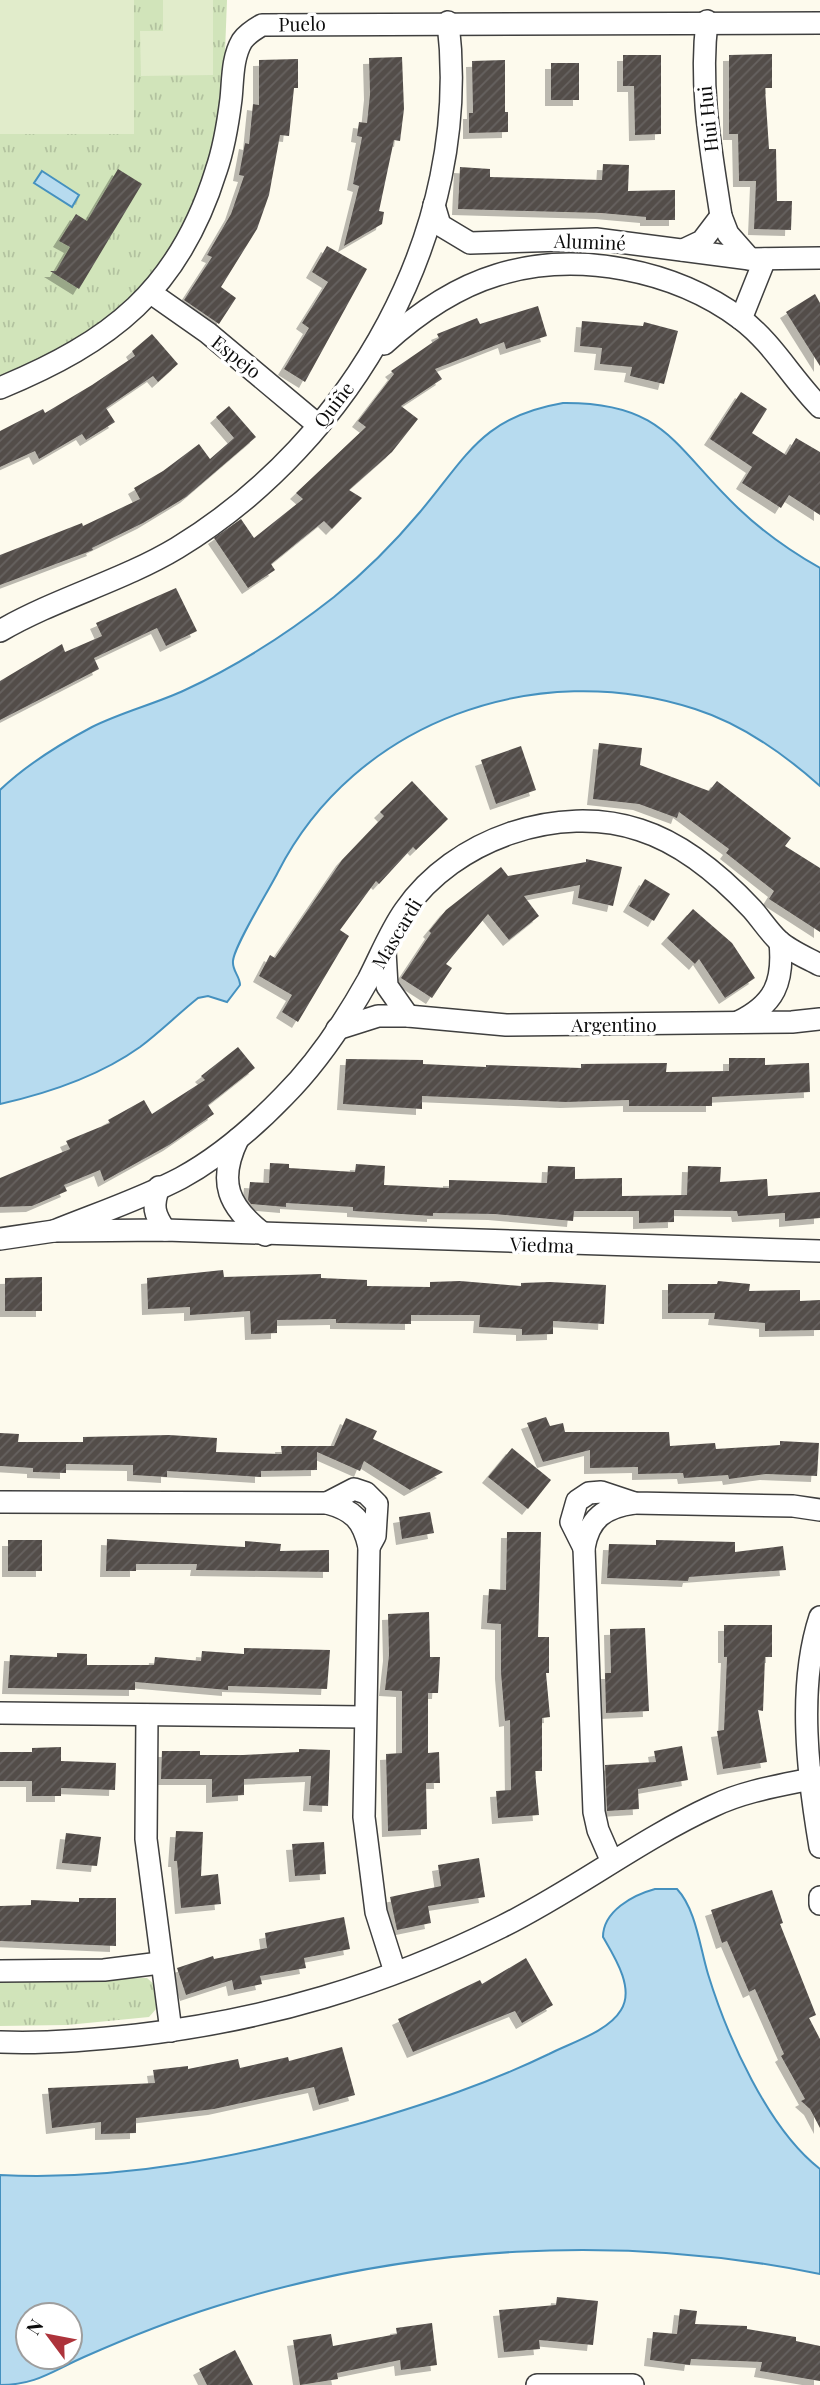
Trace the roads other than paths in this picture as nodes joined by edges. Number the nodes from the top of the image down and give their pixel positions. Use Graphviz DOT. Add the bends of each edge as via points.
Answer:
graph roads {
  1 [pos="707,21"];
  2 [pos="449,22"];
  3 [pos="820,23"];
  4 [pos="434,205"];
  5 [pos="721,216"];
  6 [pos="470,243"];
  7 [pos="683,250"];
  8 [pos="820,258"];
  9 [pos="757,259"];
  10 [pos="417,260"];
  11 [pos="410,281"];
  12 [pos="151,293"];
  13 [pos="442,300"];
  14 [pos="741,319"];
  15 [pos="361,367"];
  16 [pos="0,388"];
  17 [pos="820,407"];
  18 [pos="318,425"];
  19 [pos="0,631"];
  20 [pos="780,942"];
  21 [pos="385,947"];
  22 [pos="820,965"];
  23 [pos="408,1016"];
  24 [pos="820,1019"];
  25 [pos="735,1023"];
  26 [pos="337,1030"];
  27 [pos="239,1137"];
  28 [pos="198,1167"];
  29 [pos="228,1179"];
  30 [pos="159,1187"];
  31 [pos="231,1202"];
  32 [pos="165,1230"];
  33 [pos="54,1231"];
  34 [pos="210,1232"];
  35 [pos="265,1235"];
  36 [pos="0,1239"];
  37 [pos="820,1251"];
  38 [pos="0,1502"];
  39 [pos="819,1509"];
  40 [pos="820,1617"];
  41 [pos="0,1713"];
  42 [pos="147,1715"];
  43 [pos="365,1717"];
  44 [pos="815,1779"];
  45 [pos="820,1847"];
  46 [pos="612,1862"];
  47 [pos="820,1897"];
  48 [pos="820,1904"];
  49 [pos="160,1963"];
  50 [pos="0,1971"];
  51 [pos="395,1972"];
  52 [pos="171,2031"];
  53 [pos="0,2042"];
  54 [pos="537,2385"];
  55 [pos="633,2385"];
  1 -- 2 [label="street, Puelo"];
  1 -- 3 [label="street, Puelo"];
  1 -- 5 [label="street, Hui Hui" via="702,74"];
  2 -- 4 [label="street, Quiñe" via="451,113"];
  2 -- 12 [label="street, Puelo" via="278,23 250,32 237,54 225,133 203,208"];
  4 -- 6 [label="street" via="440,225"];
  4 -- 10 [label="street, Quiñe"];
  5 -- 7 [label="street" via="702,241"];
  5 -- 9 [label="street" via="728,234"];
  6 -- 7 [label="street, Aluminé" via="596,239"];
  6 -- 10 [label="street, Aluminé" via="444,247"];
  7 -- 9 [label="street, Aluminé"];
  8 -- 9 [label="street, Aluminé"];
  9 -- 14 [label="street"];
  10 -- 11 [label="street, Quiñe"];
  11 -- 13 [label="street" via="419,295"];
  11 -- 15 [label="street, Quiñe"];
  12 -- 16 [label="street, Puelo" via="114,328 68,358"];
  12 -- 18 [label="street, Espejo" via="227,348"];
  13 -- 14 [label="street" via="474,283 515,270 551,265 598,267 671,282"];
  13 -- 15 [label="street" via="409,321"];
  14 -- 17 [label="street"];
  15 -- 18 [label="street, Quiñe"];
  18 -- 19 [label="street, Quiñe" via="272,474 208,528 136,569 38,608"];
  20 -- 21 [label="street, Mascardi" via="696,859 641,830 589,820 550,823 475,849 421,891"];
  20 -- 22 [label="street"];
  20 -- 25 [label="street" via="782,963 773,996 759,1012"];
  21 -- 23 [label="street" via="387,986"];
  21 -- 26 [label="street, Mascardi"];
  23 -- 25 [label="street, Argentino" via="506,1025"];
  23 -- 26 [label="street, Argentino" via="378,1016"];
  24 -- 25 [label="street, Argentino"];
  26 -- 27 [label="street, Mascardi" via="284,1097"];
  27 -- 28 [label="street, Mascardi"];
  27 -- 29 [label="street" via="229,1158"];
  28 -- 29 [label="street" via="221,1170"];
  28 -- 30 [label="street"];
  29 -- 31 [label="street"];
  30 -- 32 [label="street" via="155,1216"];
  30 -- 33 [label="street"];
  31 -- 34 [label="street" via="230,1218"];
  31 -- 35 [label="street"];
  32 -- 33 [label="street"];
  32 -- 34 [label="street"];
  33 -- 36 [label="street"];
  34 -- 35 [label="street, Viedma"];
  35 -- 37 [label="street, Viedma"];
  38 -- 43 [label="street" via="327,1503 356,1515 369,1547"];
  39 -- 46 [label="street" via="634,1503 601,1492 577,1501 571,1522 584,1548 594,1812"];
  40 -- 44 [label="street" via="809,1674"];
  41 -- 42 [label="street"];
  42 -- 43 [label="street"];
  42 -- 49 [label="street" via="146,1839"];
  43 -- 51 [label="street" via="364,1818 369,1863 376,1912"];
  44 -- 45 [label="street"];
  44 -- 46 [label="street" via="714,1805"];
  46 -- 51 [label="street" via="501,1927"];
  47 -- 48 [label="street"];
  49 -- 50 [label="street" via="104,1970"];
  49 -- 52 [label="street"];
  51 -- 52 [label="street" via="282,2011"];
  52 -- 53 [label="street" via="60,2042"];
  54 -- 55 [label="street"];
}
